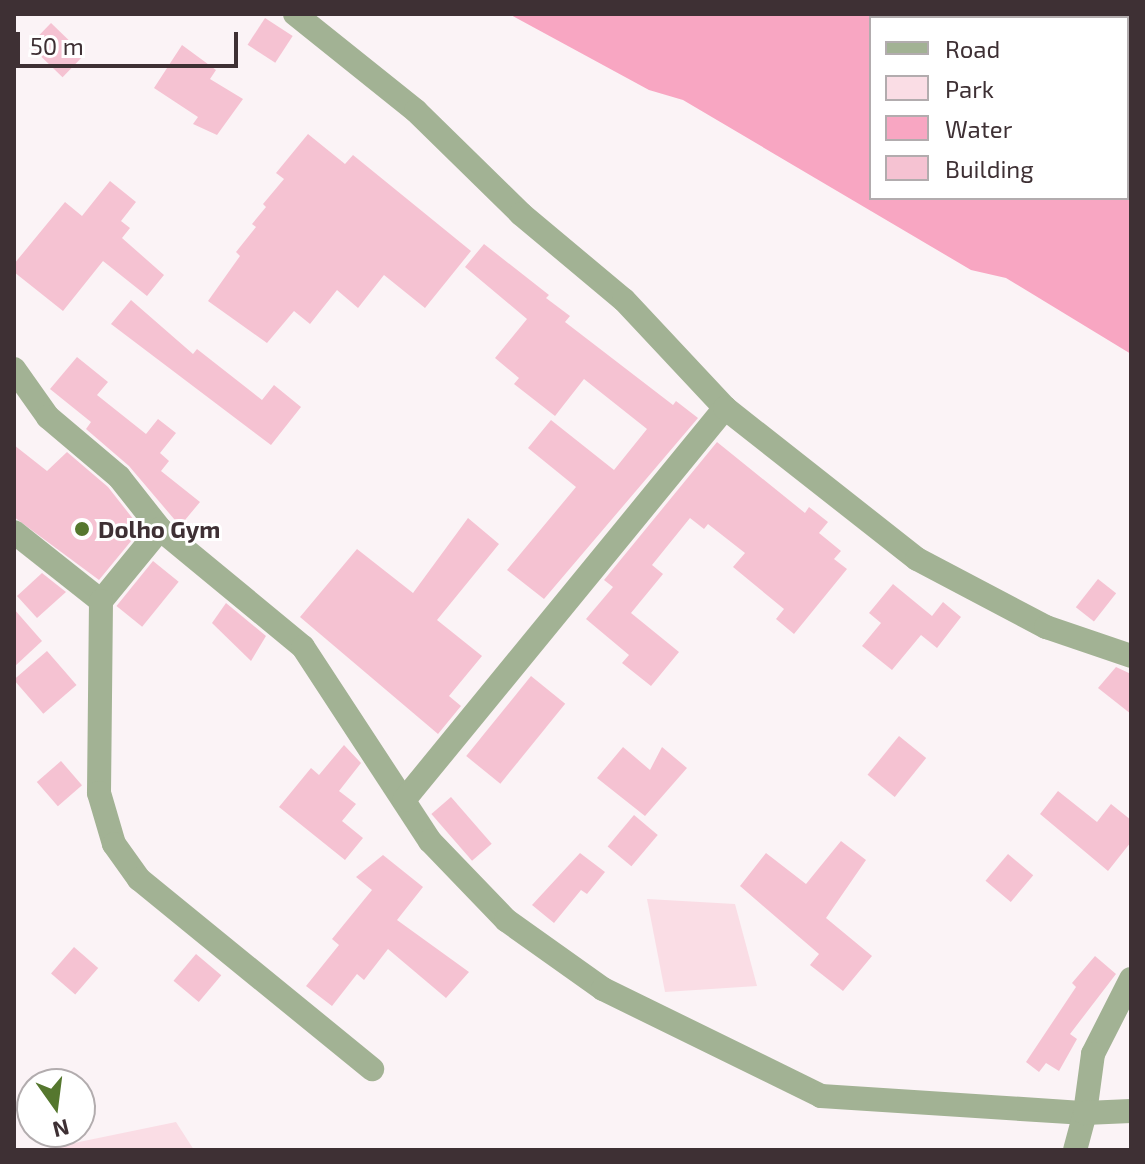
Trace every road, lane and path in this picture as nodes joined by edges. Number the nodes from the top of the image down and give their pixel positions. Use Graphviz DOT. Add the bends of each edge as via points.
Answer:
graph roads {
  1 [pos="295,14"];
  2 [pos="14,369"];
  3 [pos="725,408"];
  4 [pos="160,529"];
  5 [pos="14,532"];
  6 [pos="101,601"];
  7 [pos="1131,656"];
  8 [pos="404,800"];
  9 [pos="1131,979"];
  10 [pos="372,1069"];
  11 [pos="1131,1111"];
  12 [pos="1085,1113"];
  13 [pos="1075,1150"];
  1 -- 3 [label="street" via="416,111 521,214 624,300"];
  2 -- 4 [label="street" via="48,417 119,477"];
  3 -- 7 [label="street" via="917,559 1046,627"];
  3 -- 8 [label="street"];
  4 -- 6 [label="street"];
  4 -- 8 [label="street" via="303,647"];
  5 -- 6 [label="street"];
  6 -- 10 [label="street" via="99,793 114,844 139,879"];
  8 -- 12 [label="street" via="430,841 506,920 578,972 821,1096"];
  9 -- 12 [label="street" via="1093,1054"];
  11 -- 12 [label="street"];
  12 -- 13 [label="street"];
}
